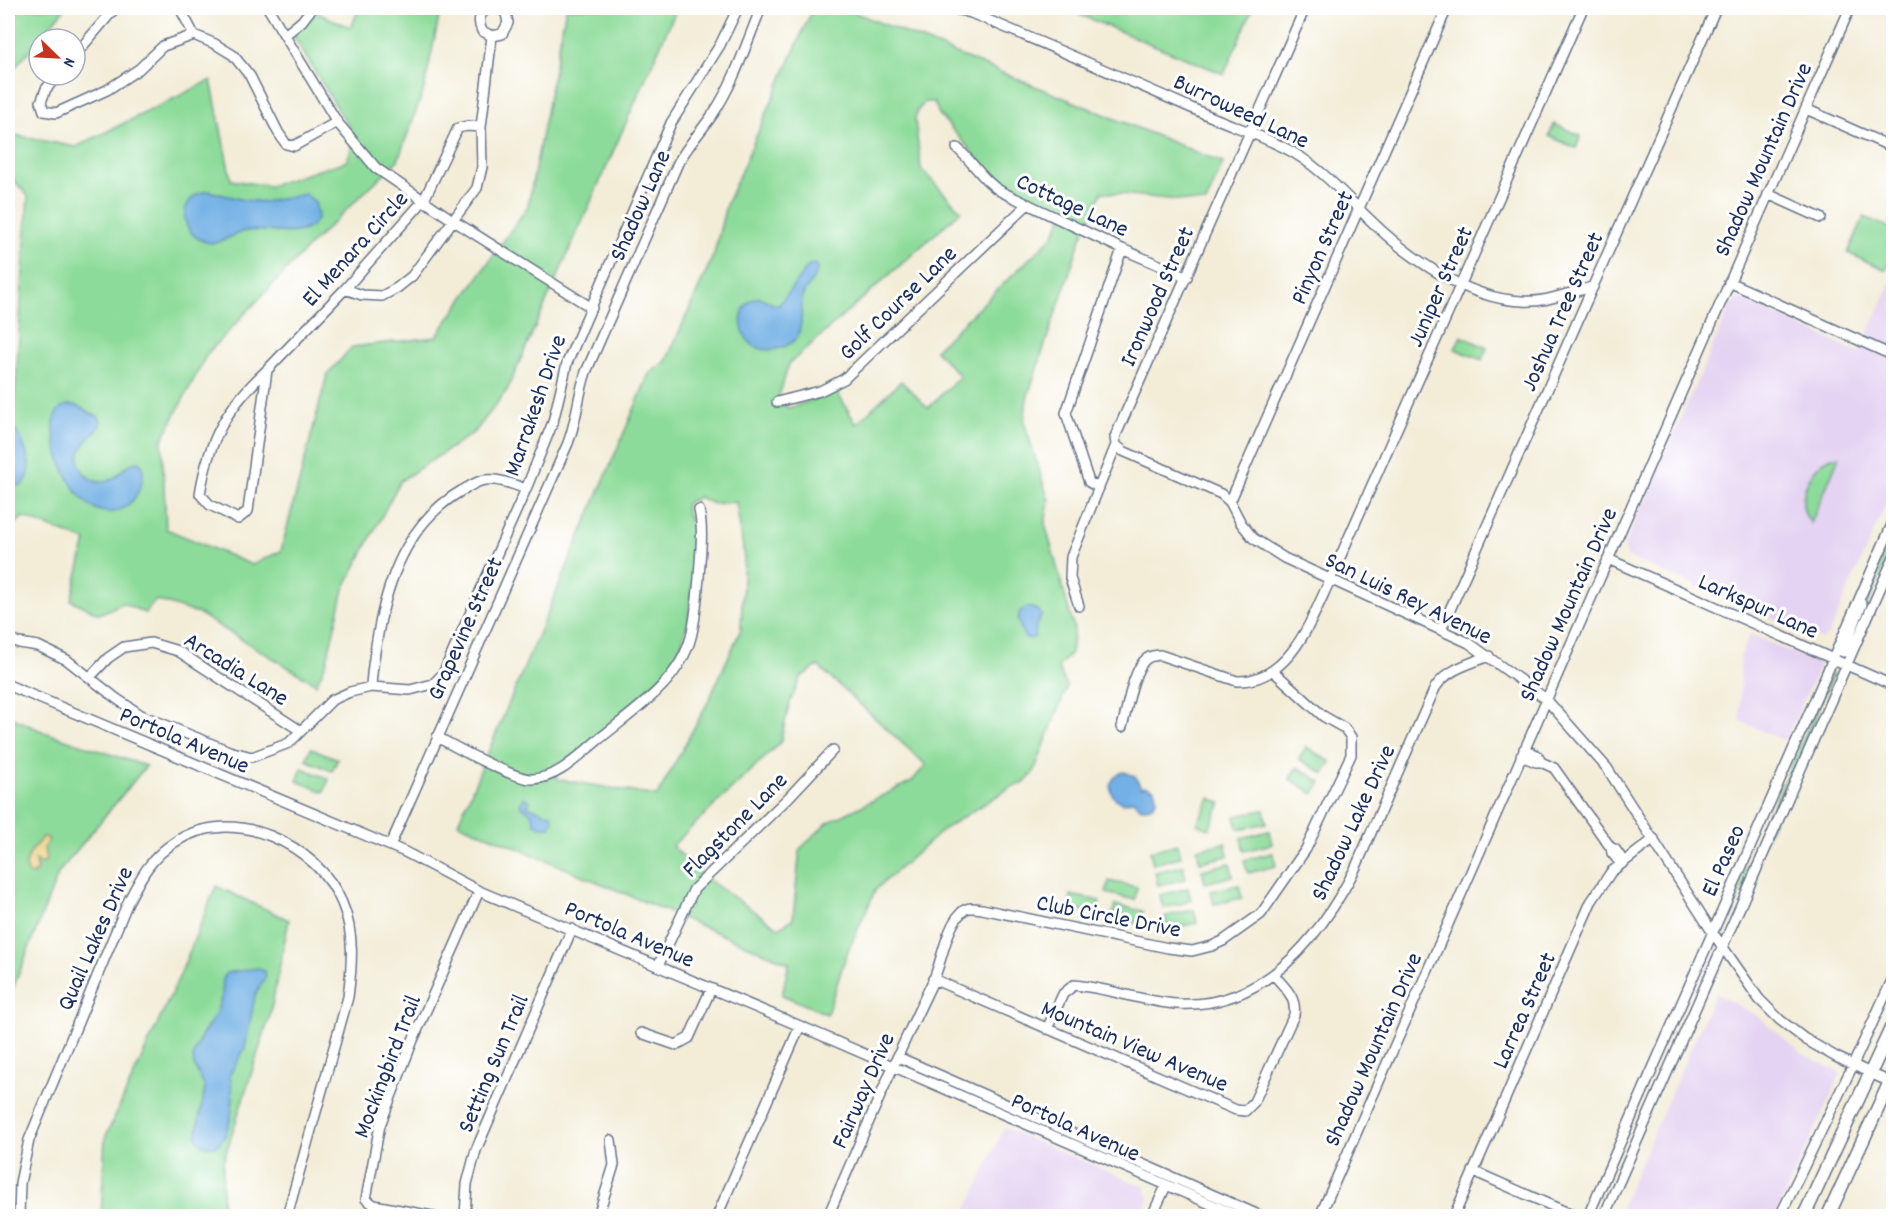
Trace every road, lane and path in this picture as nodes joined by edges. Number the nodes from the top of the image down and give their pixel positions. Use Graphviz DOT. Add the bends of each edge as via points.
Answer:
graph roads {
  1 [pos="115,8"];
  2 [pos="180,8"];
  3 [pos="268,8"];
  4 [pos="312,8"];
  5 [pos="489,8"];
  6 [pos="498,8"];
  7 [pos="738,8"];
  8 [pos="761,8"];
  9 [pos="951,8"];
  10 [pos="1305,8"];
  11 [pos="1447,8"];
  12 [pos="1583,8"];
  13 [pos="1716,8"];
  14 [pos="1851,8"];
  15 [pos="285,35"];
  16 [pos="194,36"];
  17 [pos="492,36"];
  18 [pos="87,41"];
  19 [pos="48,87"];
  20 [pos="1806,109"];
  21 [pos="337,122"];
  22 [pos="481,127"];
  23 [pos="1250,132"];
  24 [pos="957,148"];
  25 [pos="1893,148"];
  26 [pos="1768,194"];
  27 [pos="424,200"];
  28 [pos="1028,204"];
  29 [pos="1359,208"];
  30 [pos="1821,218"];
  31 [pos="454,221"];
  32 [pos="1122,249"];
  33 [pos="1186,277"];
  34 [pos="1729,282"];
  35 [pos="1462,284"];
  36 [pos="1593,286"];
  37 [pos="345,289"];
  38 [pos="592,308"];
  39 [pos="1893,356"];
  40 [pos="267,370"];
  41 [pos="777,402"];
  42 [pos="574,427"];
  43 [pos="1116,445"];
  44 [pos="1099,488"];
  45 [pos="526,489"];
  46 [pos="1230,502"];
  47 [pos="699,510"];
  48 [pos="1893,521"];
  49 [pos="1893,557"];
  50 [pos="1608,559"];
  51 [pos="1330,580"];
  52 [pos="1865,586"];
  53 [pos="1079,606"];
  54 [pos="1441,630"];
  55 [pos="8,642"];
  56 [pos="1843,651"];
  57 [pos="1489,656"];
  58 [pos="1833,660"];
  59 [pos="1846,665"];
  60 [pos="1273,671"];
  61 [pos="90,677"];
  62 [pos="8,685"];
  63 [pos="1893,686"];
  64 [pos="371,687"];
  65 [pos="1546,699"];
  66 [pos="1122,727"];
  67 [pos="301,731"];
  68 [pos="437,737"];
  69 [pos="833,750"];
  70 [pos="1523,753"];
  71 [pos="1654,839"];
  72 [pos="390,846"];
  73 [pos="1623,863"];
  74 [pos="479,891"];
  75 [pos="572,929"];
  76 [pos="1713,933"];
  77 [pos="1723,948"];
  78 [pos="658,966"];
  79 [pos="1274,975"];
  80 [pos="1893,976"];
  81 [pos="933,979"];
  82 [pos="711,989"];
  83 [pos="1893,1022"];
  84 [pos="800,1026"];
  85 [pos="1047,1029"];
  86 [pos="641,1033"];
  87 [pos="898,1058"];
  88 [pos="1853,1065"];
  89 [pos="893,1067"];
  90 [pos="1870,1073"];
  91 [pos="1892,1080"];
  92 [pos="611,1140"];
  93 [pos="1473,1171"];
  94 [pos="1166,1186"];
  95 [pos="19,1216"];
  96 [pos="287,1216"];
  97 [pos="428,1216"];
  98 [pos="432,1216"];
  99 [pos="465,1216"];
  100 [pos="598,1216"];
  101 [pos="717,1216"];
  102 [pos="828,1216"];
  103 [pos="1152,1216"];
  104 [pos="1238,1216"];
  105 [pos="1261,1216"];
  106 [pos="1320,1216"];
  107 [pos="1454,1216"];
  108 [pos="1575,1216"];
  109 [pos="1588,1216"];
  110 [pos="1604,1216"];
  111 [pos="1780,1216"];
  112 [pos="1803,1216"];
  113 [pos="1828,1216"];
  1 -- 18 [label="street"];
  2 -- 16 [label="street"];
  3 -- 15 [label="street"];
  4 -- 15 [label="street"];
  5 -- 17 [label="street" via="479,21 482,31"];
  6 -- 17 [label="street" via="506,14 508,26 502,34"];
  7 -- 38 [label="street, Marrakesh Drive" via="720,45 671,123"];
  8 -- 42 [label="street, Shadow Lane" via="724,95 678,163 586,372"];
  9 -- 23 [label="street, Burroweed Lane" via="1088,61"];
  10 -- 23 [label="street, Ironwood Street"];
  11 -- 29 [label="street, Pinyon Street"];
  12 -- 35 [label="street, Juniper Street"];
  13 -- 36 [label="street, Joshua Tree Street"];
  14 -- 20 [label="street, Shadow Mountain Drive"];
  15 -- 21 [label="street"];
  16 -- 19 [label="street" via="163,46 139,69 106,90 56,113 44,111 41,102"];
  16 -- 21 [label="street" via="233,55 250,76 286,144 294,146"];
  17 -- 22 [label="street"];
  20 -- 25 [label="street"];
  20 -- 26 [label="street, Shadow Mountain Drive"];
  21 -- 27 [label="street" via="376,168"];
  22 -- 27 [label="street, El Menara Circle" via="458,128"];
  22 -- 31 [label="street" via="482,167 477,188"];
  23 -- 29 [label="street, Burroweed Lane" via="1308,161"];
  23 -- 33 [label="street, Ironwood Street"];
  24 -- 28 [label="street, Cottage Lane" via="993,187"];
  26 -- 30 [label="street"];
  26 -- 34 [label="street, Shadow Mountain Drive"];
  27 -- 31 [label="street"];
  27 -- 37 [label="street, El Menara Circle"];
  28 -- 32 [label="street, Cottage Lane"];
  28 -- 41 [label="street, Golf Course Lane" via="843,379 820,391"];
  29 -- 35 [label="street, Burroweed Lane" via="1412,256"];
  29 -- 46 [label="street, Pinyon Street"];
  31 -- 37 [label="street" via="412,276 397,288 382,296 362,296"];
  31 -- 38 [label="street"];
  32 -- 33 [label="street, Cottage Lane"];
  32 -- 44 [label="street" via="1066,413 1089,483"];
  33 -- 43 [label="street, Ironwood Street" via="1115,437"];
  34 -- 39 [label="street"];
  34 -- 50 [label="street, Shadow Mountain Drive"];
  35 -- 36 [label="street, Burroweed Lane" via="1489,295 1524,302"];
  35 -- 51 [label="street, Juniper Street"];
  36 -- 54 [label="street, Joshua Tree Street"];
  37 -- 40 [label="street, El Menara Circle"];
  38 -- 45 [label="street, Marrakesh Drive" via="567,363 553,422"];
  40 -- 40 [label="street, El Menara Circle" via="244,391 221,424 205,463 200,494 210,505 238,519 248,511"];
  42 -- 68 [label="street, Grapevine Street"];
  43 -- 44 [label="street, Ironwood Street"];
  43 -- 46 [label="street" via="1221,494"];
  44 -- 53 [label="street, Ironwood Street" via="1071,557 1070,578"];
  45 -- 64 [label="street, Marrakesh Drive" via="443,674 432,684 410,690"];
  45 -- 64 [label="street" via="481,481 447,499 428,517 393,573 372,664"];
  46 -- 51 [label="street, San Luis Rey Avenue" via="1253,538"];
  47 -- 68 [label="street" via="699,577 691,638 675,670 655,693 558,773 531,779"];
  48 -- 52 [label="street, El Paseo"];
  49 -- 59 [label="street, El Paseo"];
  50 -- 58 [label="street, Larkspur Lane"];
  50 -- 65 [label="street, Shadow Mountain Drive"];
  51 -- 54 [label="street, San Luis Rey Avenue"];
  51 -- 60 [label="street, Juniper Street" via="1297,644"];
  52 -- 56 [label="street" via="1861,610"];
  52 -- 58 [label="street, El Paseo"];
  54 -- 57 [label="street, San Luis Rey Avenue"];
  55 -- 61 [label="street, Marrakesh Drive" via="38,646 68,660"];
  57 -- 65 [label="street, San Luis Rey Avenue"];
  57 -- 79 [label="street, Shadow Lake Drive" via="1442,677 1340,898 1307,944"];
  58 -- 59 [label="street, Larkspur Lane"];
  58 -- 76 [label="street, El Paseo"];
  59 -- 63 [label="street, Larkspur Lane"];
  59 -- 77 [label="street, El Paseo"];
  60 -- 66 [label="street" via="1249,682 1237,681 1160,655 1151,656 1138,671"];
  60 -- 81 [label="street, Club Circle Drive" via="1352,737 1351,755 1306,849 1261,914 1222,941 1192,951 972,907 959,914"];
  61 -- 67 [label="street, Marrakesh Drive" via="141,715 252,757 289,743"];
  61 -- 67 [label="street, Arcadia Lane" via="124,647 151,643 178,651"];
  62 -- 72 [label="street, Portola Avenue"];
  64 -- 67 [label="street, Marrakesh Drive" via="332,700"];
  65 -- 70 [label="street, Shadow Mountain Drive"];
  65 -- 71 [label="street, San Luis Rey Avenue" via="1607,768"];
  68 -- 72 [label="street, Grapevine Street"];
  69 -- 78 [label="street, Flagstone Lane" via="694,889"];
  70 -- 73 [label="street" via="1537,755 1541,762 1554,768"];
  70 -- 106 [label="street, Shadow Mountain Drive"];
  71 -- 73 [label="street, Larrea Street"];
  71 -- 76 [label="street, San Luis Rey Avenue"];
  72 -- 74 [label="street, Portola Avenue"];
  73 -- 93 [label="street, Larrea Street" via="1611,872 1591,902"];
  74 -- 75 [label="street, Portola Avenue"];
  74 -- 97 [label="street, Mockingbird Trail" via="384,1114 371,1167 366,1199 374,1205"];
  75 -- 78 [label="street, Portola Avenue"];
  75 -- 99 [label="street, Setting Sun Trail" via="476,1150 467,1184"];
  76 -- 77 [label="street, San Luis Rey Avenue"];
  76 -- 109 [label="street, El Paseo"];
  77 -- 88 [label="street, San Luis Rey Avenue" via="1759,999 1780,1020 1805,1039"];
  77 -- 110 [label="street, El Paseo"];
  78 -- 82 [label="street, Portola Avenue"];
  79 -- 85 [label="street, Shadow Lake Drive" via="1250,991 1200,1005 1074,985 1063,994"];
  79 -- 85 [label="street, Mountain View Avenue" via="1293,997 1294,1015 1254,1102 1245,1111"];
  80 -- 88 [label="street"];
  81 -- 85 [label="street, Mountain View Avenue"];
  81 -- 87 [label="street, Fairway Drive"];
  82 -- 84 [label="street, Portola Avenue"];
  82 -- 86 [label="street" via="689,1038 676,1045"];
  83 -- 90 [label="main road"];
  84 -- 89 [label="street, Portola Avenue"];
  84 -- 101 [label="street"];
  87 -- 89 [label="street, Fairway Drive"];
  87 -- 105 [label="street, Portola Avenue"];
  88 -- 90 [label="street, San Luis Rey Avenue"];
  88 -- 111 [label="street"];
  89 -- 94 [label="street, Portola Avenue"];
  89 -- 102 [label="street, Fairway Drive"];
  90 -- 91 [label="street, San Luis Rey Avenue"];
  90 -- 112 [label="main road"];
  91 -- 113 [label="main road"];
  92 -- 100 [label="street" via="614,1165"];
  93 -- 107 [label="street, Larrea Street"];
  93 -- 108 [label="street"];
  94 -- 103 [label="street"];
  94 -- 104 [label="street, Portola Avenue"];
  95 -- 96 [label="street, Quail Lakes Drive" via="20,1183 29,1140 146,867 189,834 232,828 286,843 315,862 343,904 352,942 348,997"];
  97 -- 98 [label="street"];
}
